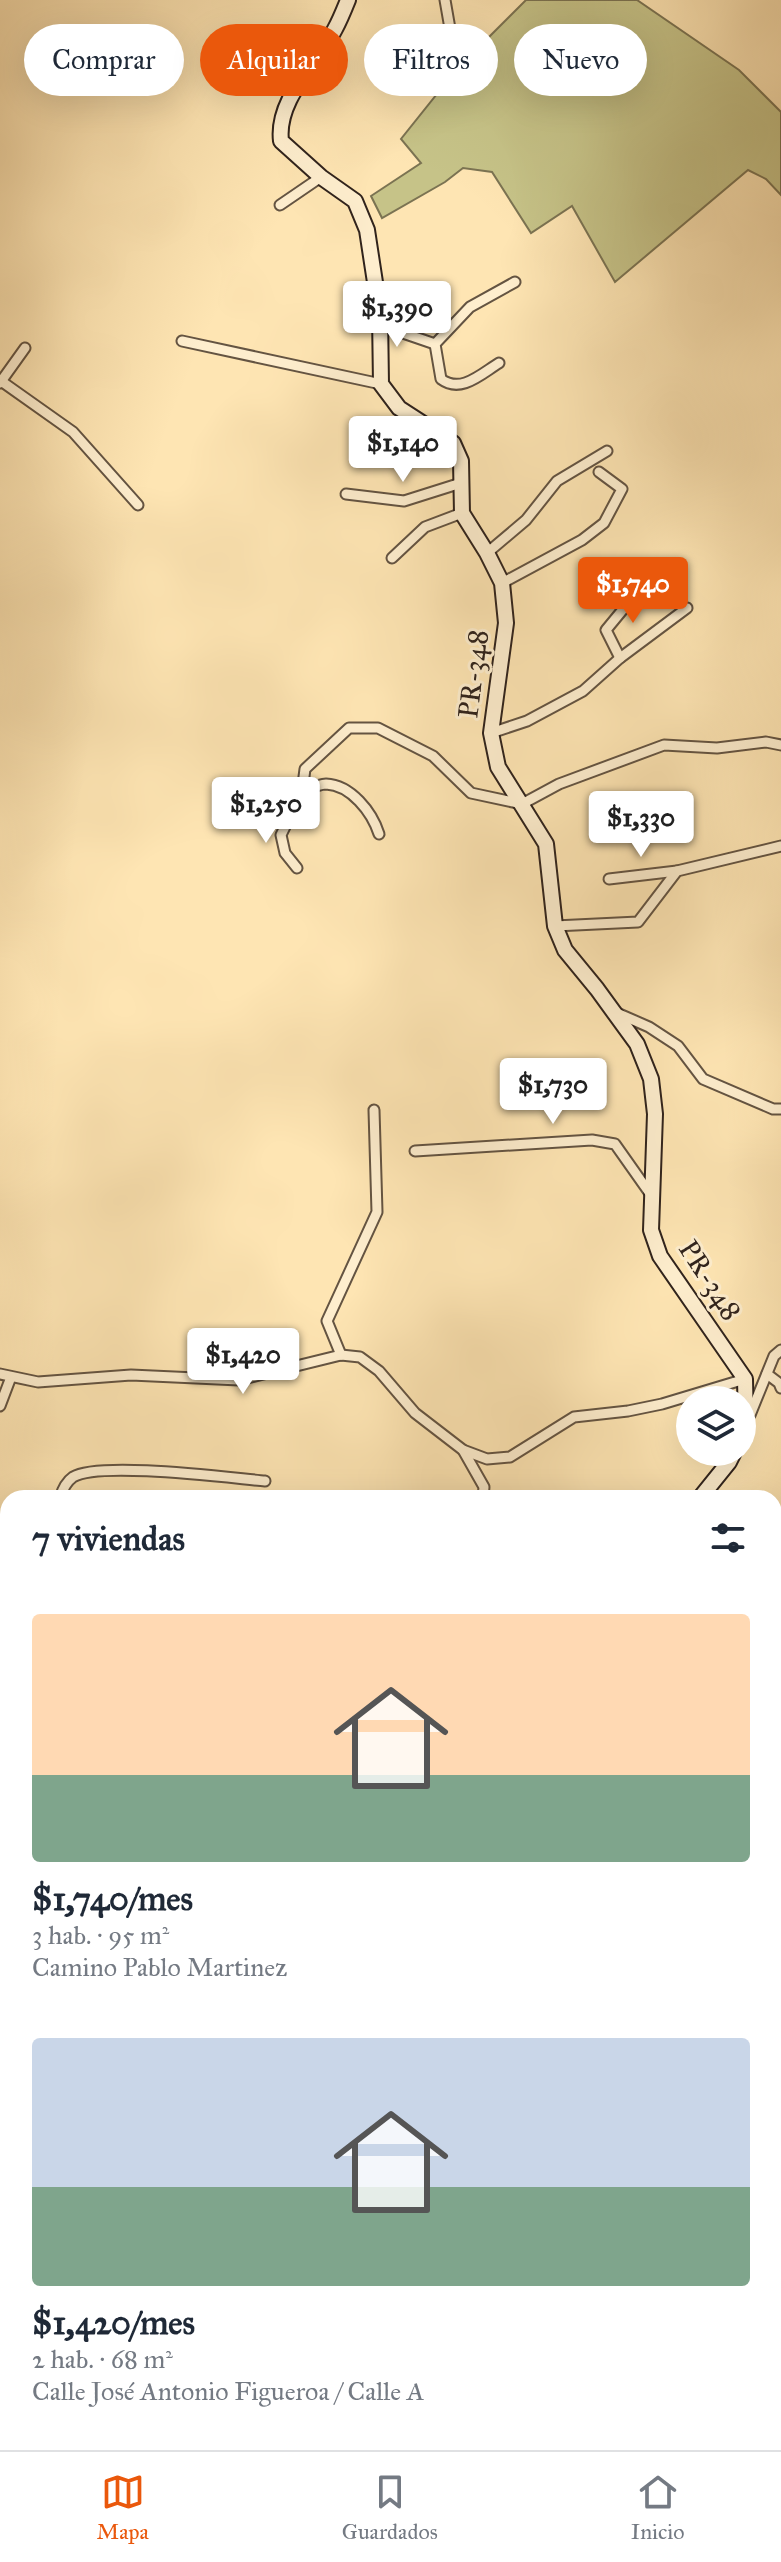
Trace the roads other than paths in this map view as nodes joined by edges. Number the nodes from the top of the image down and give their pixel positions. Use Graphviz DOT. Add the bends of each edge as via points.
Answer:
graph roads {
  1 [pos="348,0"];
  2 [pos="445,0"];
  3 [pos="449,24"];
  4 [pos="321,177"];
  5 [pos="280,205"];
  6 [pos="515,282"];
  7 [pos="380,315"];
  8 [pos="182,341"];
  9 [pos="435,344"];
  10 [pos="25,348"];
  11 [pos="499,363"];
  12 [pos="1,382"];
  13 [pos="381,384"];
  14 [pos="607,451"];
  15 [pos="599,472"];
  16 [pos="461,483"];
  17 [pos="346,494"];
  18 [pos="138,505"];
  19 [pos="462,513"];
  20 [pos="487,553"];
  21 [pos="392,558"];
  22 [pos="502,583"];
  23 [pos="639,590"];
  24 [pos="687,608"];
  25 [pos="620,658"];
  26 [pos="491,733"];
  27 [pos="781,745"];
  28 [pos="302,792"];
  29 [pos="522,804"];
  30 [pos="379,834"];
  31 [pos="781,846"];
  32 [pos="297,868"];
  33 [pos="677,871"];
  34 [pos="609,879"];
  35 [pos="555,926"];
  36 [pos="614,1011"];
  37 [pos="781,1109"];
  38 [pos="374,1110"];
  39 [pos="415,1151"];
  40 [pos="651,1195"];
  41 [pos="781,1350"];
  42 [pos="341,1355"];
  43 [pos="0,1374"];
  44 [pos="767,1374"];
  45 [pos="11,1377"];
  46 [pos="745,1379"];
  47 [pos="745,1386"];
  48 [pos="781,1388"];
  49 [pos="756,1401"];
  50 [pos="0,1406"];
  51 [pos="463,1450"];
  52 [pos="726,1466"];
  53 [pos="265,1481"];
  54 [pos="63,1490"];
  55 [pos="484,1490"];
  56 [pos="706,1490"];
  1 -- 4 [label="street" via="279,125 281,141"];
  2 -- 3 [label="street"];
  4 -- 5 [label="street"];
  4 -- 7 [label="street" via="355,201 367,230"];
  6 -- 9 [label="street" via="470,307"];
  7 -- 9 [label="street" via="400,332"];
  7 -- 13 [label="street"];
  8 -- 13 [label="street"];
  9 -- 11 [label="street" via="441,379 449,385 465,385"];
  10 -- 12 [label="street"];
  12 -- 18 [label="street" via="73,432"];
  13 -- 16 [label="street" via="399,408 453,443 461,461"];
  14 -- 20 [label="street" via="557,481 526,520"];
  15 -- 22 [label="street" via="622,489 604,523"];
  16 -- 17 [label="street" via="404,501"];
  16 -- 19 [label="street"];
  19 -- 20 [label="street, PR-348 / PR-348"];
  19 -- 21 [label="street" via="425,527"];
  20 -- 22 [label="street, PR-348 / PR-348"];
  22 -- 26 [label="street, PR-348 / PR-348" via="506,623"];
  23 -- 25 [label="street" via="606,630"];
  24 -- 25 [label="street"];
  25 -- 26 [label="street" via="583,691 527,721"];
  26 -- 29 [label="street, PR-348 / PR-348" via="498,767"];
  27 -- 29 [label="street" via="664,745 559,784"];
  28 -- 29 [label="street" via="305,769 349,728 378,728 433,756 471,793"];
  28 -- 30 [label="street" via="324,783 345,788"];
  28 -- 32 [label="street" via="281,835 285,853"];
  29 -- 35 [label="street, PR-348 / PR-348" via="546,844"];
  31 -- 33 [label="street"];
  33 -- 34 [label="street"];
  33 -- 35 [label="street" via="638,922"];
  35 -- 36 [label="street, PR-348 / PR-348" via="565,950"];
  36 -- 37 [label="street" via="678,1046 703,1079"];
  36 -- 40 [label="street, PR-348 / PR-348" via="637,1044 651,1079"];
  38 -- 42 [label="street" via="377,1212 327,1321"];
  39 -- 40 [label="street" via="592,1140 615,1144"];
  40 -- 46 [label="street, PR-348 / PR-348" via="651,1230 660,1256"];
  41 -- 44 [label="street"];
  42 -- 45 [label="street" via="239,1380 131,1375 38,1382"];
  42 -- 51 [label="street" via="360,1357 379,1371 415,1413"];
  43 -- 45 [label="street"];
  44 -- 48 [label="street"];
  44 -- 49 [label="street"];
  45 -- 50 [label="street"];
  46 -- 47 [label="street"];
  46 -- 51 [label="street" via="651,1406 574,1417 510,1457 487,1459"];
  51 -- 55 [label="street"];
  52 -- 56 [label="street"];
  53 -- 54 [label="street" via="152,1470 88,1473 73,1477"];
}
